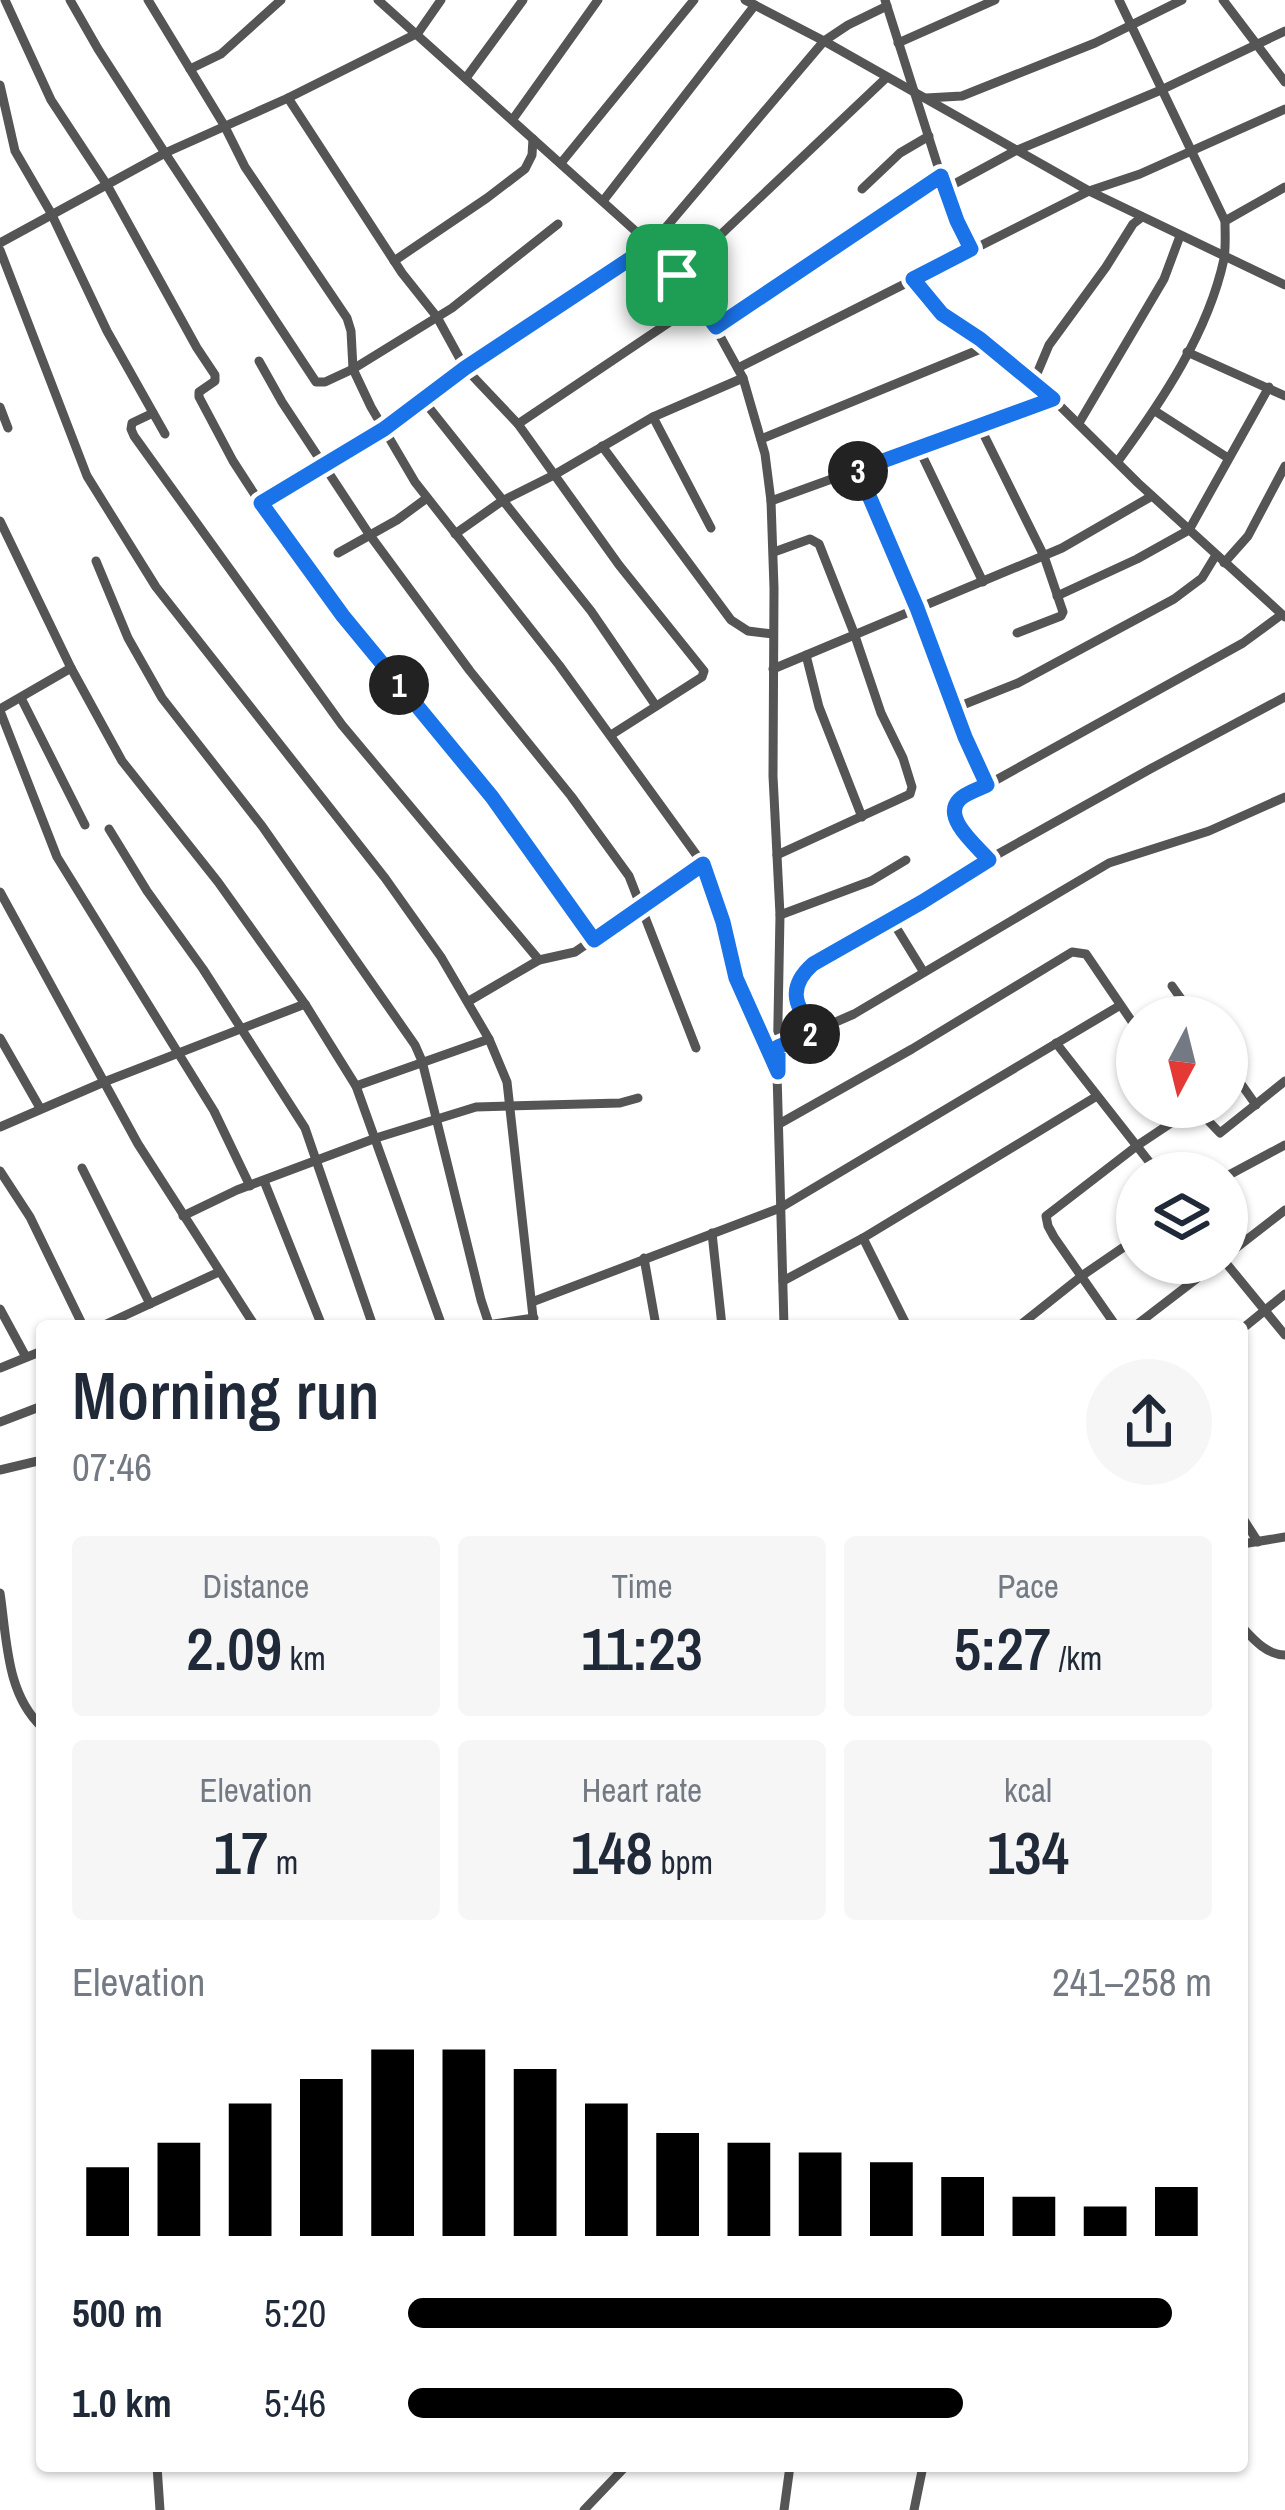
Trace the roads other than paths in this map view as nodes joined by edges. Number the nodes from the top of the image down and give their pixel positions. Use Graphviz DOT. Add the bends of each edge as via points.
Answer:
graph roads {
  1 [pos="4,0"];
  2 [pos="70,0"];
  3 [pos="167,0"];
  4 [pos="281,0"];
  5 [pos="378,0"];
  6 [pos="441,0"];
  7 [pos="523,0"];
  8 [pos="598,0"];
  9 [pos="694,0"];
  10 [pos="995,0"];
  11 [pos="1119,0"];
  12 [pos="1182,0"];
  13 [pos="1223,0"];
  14 [pos="750,3"];
  15 [pos="886,3"];
  16 [pos="151,4"];
  17 [pos="1132,27"];
  18 [pos="1285,32"];
  19 [pos="418,33"];
  20 [pos="824,41"];
  21 [pos="898,44"];
  22 [pos="1255,46"];
  23 [pos="190,69"];
  24 [pos="466,78"];
  25 [pos="886,78"];
  26 [pos="1285,82"];
  27 [pos="0,85"];
  28 [pos="1161,90"];
  29 [pos="913,92"];
  30 [pos="288,98"];
  31 [pos="925,98"];
  32 [pos="1285,109"];
  33 [pos="513,119"];
  34 [pos="224,124"];
  35 [pos="928,136"];
  36 [pos="533,138"];
  37 [pos="1015,151"];
  38 [pos="1191,152"];
  39 [pos="165,153"];
  40 [pos="561,163"];
  41 [pos="941,176"];
  42 [pos="107,185"];
  43 [pos="1285,187"];
  44 [pos="862,189"];
  45 [pos="945,189"];
  46 [pos="1089,191"];
  47 [pos="603,201"];
  48 [pos="51,213"];
  49 [pos="1142,218"];
  50 [pos="1225,221"];
  51 [pos="558,224"];
  52 [pos="1180,236"];
  53 [pos="651,245"];
  54 [pos="0,246"];
  55 [pos="971,249"];
  56 [pos="1225,256"];
  57 [pos="394,261"];
  58 [pos="677,275"];
  59 [pos="913,279"];
  60 [pos="1285,285"];
  61 [pos="698,303"];
  62 [pos="436,317"];
  63 [pos="716,327"];
  64 [pos="988,346"];
  65 [pos="1187,352"];
  66 [pos="259,361"];
  67 [pos="465,368"];
  68 [pos="353,369"];
  69 [pos="741,373"];
  70 [pos="1033,383"];
  71 [pos="1269,387"];
  72 [pos="1285,396"];
  73 [pos="1053,399"];
  74 [pos="423,400"];
  75 [pos="0,407"];
  76 [pos="1155,411"];
  77 [pos="153,412"];
  78 [pos="653,417"];
  79 [pos="1078,423"];
  80 [pos="518,424"];
  81 [pos="980,427"];
  82 [pos="8,428"];
  83 [pos="384,429"];
  84 [pos="165,434"];
  85 [pos="761,439"];
  86 [pos="602,446"];
  87 [pos="919,448"];
  88 [pos="1228,458"];
  89 [pos="1118,461"];
  90 [pos="324,465"];
  91 [pos="1285,466"];
  92 [pos="858,470"];
  93 [pos="554,475"];
  94 [pos="1152,496"];
  95 [pos="427,498"];
  96 [pos="502,501"];
  97 [pos="771,501"];
  98 [pos="261,503"];
  99 [pos="0,521"];
  100 [pos="710,528"];
  101 [pos="1189,530"];
  102 [pos="369,534"];
  103 [pos="455,534"];
  104 [pos="774,552"];
  105 [pos="338,554"];
  106 [pos="1044,556"];
  107 [pos="1220,559"];
  108 [pos="96,561"];
  109 [pos="983,582"];
  110 [pos="1057,596"];
  111 [pos="917,608"];
  112 [pos="1283,616"];
  113 [pos="854,633"];
  114 [pos="1017,633"];
  115 [pos="773,634"];
  116 [pos="806,655"];
  117 [pos="71,668"];
  118 [pos="773,669"];
  119 [pos="20,698"];
  120 [pos="1285,698"];
  121 [pos="656,706"];
  122 [pos="955,708"];
  123 [pos="0,710"];
  124 [pos="611,735"];
  125 [pos="987,785"];
  126 [pos="1285,797"];
  127 [pos="862,817"];
  128 [pos="85,825"];
  129 [pos="109,829"];
  130 [pos="777,855"];
  131 [pos="907,860"];
  132 [pos="989,860"];
  133 [pos="703,864"];
  134 [pos="0,892"];
  135 [pos="643,908"];
  136 [pos="780,915"];
  137 [pos="891,920"];
  138 [pos="594,940"];
  139 [pos="539,960"];
  140 [pos="923,971"];
  141 [pos="1172,986"];
  142 [pos="1179,996"];
  143 [pos="469,1001"];
  144 [pos="1116,1001"];
  145 [pos="305,1004"];
  146 [pos="1116,1008"];
  147 [pos="240,1028"];
  148 [pos="816,1031"];
  149 [pos="0,1038"];
  150 [pos="489,1039"];
  151 [pos="1056,1043"];
  152 [pos="778,1047"];
  153 [pos="696,1048"];
  154 [pos="178,1053"];
  155 [pos="422,1061"];
  156 [pos="778,1072"];
  157 [pos="1285,1081"];
  158 [pos="104,1082"];
  159 [pos="356,1086"];
  160 [pos="1248,1094"];
  161 [pos="1097,1096"];
  162 [pos="638,1098"];
  163 [pos="509,1104"];
  164 [pos="1256,1105"];
  165 [pos="40,1108"];
  166 [pos="1248,1111"];
  167 [pos="438,1118"];
  168 [pos="778,1124"];
  169 [pos="0,1127"];
  170 [pos="1164,1128"];
  171 [pos="376,1138"];
  172 [pos="1138,1145"];
  173 [pos="1285,1145"];
  174 [pos="1143,1152"];
  175 [pos="315,1162"];
  176 [pos="1248,1165"];
  177 [pos="82,1168"];
  178 [pos="0,1171"];
  179 [pos="263,1181"];
  180 [pos="250,1186"];
  181 [pos="780,1208"];
  182 [pos="1285,1210"];
  183 [pos="183,1216"];
  184 [pos="712,1233"];
  185 [pos="863,1238"];
  186 [pos="1248,1240"];
  187 [pos="1116,1252"];
  188 [pos="644,1258"];
  189 [pos="218,1272"];
  190 [pos="1083,1275"];
  191 [pos="782,1281"];
  192 [pos="1191,1284"];
  193 [pos="1242,1284"];
  194 [pos="1285,1294"];
  195 [pos="532,1302"];
  196 [pos="150,1304"];
  197 [pos="0,1309"];
  198 [pos="1265,1312"];
  199 [pos="80,1320"];
  200 [pos="115,1320"];
  201 [pos="251,1320"];
  202 [pos="320,1320"];
  203 [pos="371,1320"];
  204 [pos="440,1320"];
  205 [pos="485,1320"];
  206 [pos="534,1320"];
  207 [pos="655,1320"];
  208 [pos="721,1320"];
  209 [pos="784,1320"];
  210 [pos="904,1320"];
  211 [pos="1027,1320"];
  212 [pos="1112,1320"];
  213 [pos="1143,1320"];
  214 [pos="1248,1325"];
  215 [pos="1285,1335"];
  216 [pos="36,1353"];
  217 [pos="26,1357"];
  218 [pos="0,1368"];
  219 [pos="36,1408"];
  220 [pos="0,1422"];
  221 [pos="36,1462"];
  222 [pos="0,1470"];
  223 [pos="1248,1526"];
  224 [pos="1285,1537"];
  225 [pos="1258,1542"];
  226 [pos="1248,1543"];
  227 [pos="0,1593"];
  228 [pos="2,1620"];
  229 [pos="1248,1632"];
  230 [pos="1285,1655"];
  231 [pos="36,1720"];
  232 [pos="157,2472"];
  233 [pos="620,2472"];
  234 [pos="789,2472"];
  235 [pos="922,2472"];
  236 [pos="160,2510"];
  237 [pos="584,2510"];
  238 [pos="784,2510"];
  239 [pos="914,2510"];
  1 -- 42 [label="street" via="51,100"];
  2 -- 39 [label="street"];
  3 -- 16 [label="street"];
  4 -- 23 [label="street" via="221,54"];
  5 -- 19 [label="street"];
  6 -- 19 [label="street"];
  7 -- 24 [label="street"];
  8 -- 33 [label="street"];
  9 -- 40 [label="street"];
  10 -- 21 [label="street"];
  11 -- 17 [label="street"];
  12 -- 17 [label="street"];
  13 -- 22 [label="street"];
  14 -- 20 [label="street"];
  14 -- 47 [label="street"];
  15 -- 20 [label="street"];
  15 -- 21 [label="street"];
  16 -- 23 [label="street"];
  17 -- 28 [label="street"];
  17 -- 31 [label="street" via="962,96"];
  18 -- 22 [label="street"];
  19 -- 24 [label="street"];
  19 -- 30 [label="street"];
  20 -- 25 [label="street"];
  20 -- 53 [label="street"];
  21 -- 29 [label="street"];
  22 -- 26 [label="street"];
  22 -- 28 [label="street"];
  23 -- 34 [label="street"];
  24 -- 33 [label="street"];
  25 -- 29 [label="street"];
  25 -- 58 [label="street"];
  27 -- 48 [label="street" via="15,151"];
  28 -- 37 [label="street"];
  28 -- 38 [label="street"];
  29 -- 31 [label="street"];
  29 -- 35 [label="street"];
  30 -- 34 [label="street"];
  30 -- 57 [label="street"];
  31 -- 37 [label="street"];
  32 -- 38 [label="street"];
  33 -- 36 [label="street"];
  34 -- 39 [label="street"];
  34 -- 68 [label="street" via="347,317"];
  35 -- 41 [label="street"];
  35 -- 44 [label="street"];
  36 -- 40 [label="street"];
  36 -- 57 [label="street" via="524,169"];
  37 -- 45 [label="street"];
  37 -- 46 [label="street"];
  38 -- 46 [label="street"];
  38 -- 50 [label="street"];
  39 -- 42 [label="street"];
  39 -- 68 [label="street" via="313,380"];
  40 -- 47 [label="street"];
  41 -- 45 [label="street"];
  41 -- 63 [label="street"];
  42 -- 48 [label="street"];
  42 -- 98 [label="street" via="215,375 200,401"];
  43 -- 50 [label="street"];
  45 -- 55 [label="street"];
  46 -- 49 [label="street"];
  46 -- 55 [label="street"];
  47 -- 53 [label="street"];
  48 -- 54 [label="street"];
  48 -- 77 [label="street"];
  49 -- 52 [label="street"];
  49 -- 70 [label="street" via="1049,345"];
  50 -- 56 [label="street"];
  51 -- 62 [label="street"];
  52 -- 56 [label="street"];
  52 -- 79 [label="street" via="1164,279"];
  53 -- 58 [label="street"];
  53 -- 67 [label="street"];
  54 -- 143 [label="street" via="87,476 156,587 386,878"];
  55 -- 59 [label="street"];
  56 -- 60 [label="street"];
  56 -- 65 [label="street"];
  57 -- 62 [label="street"];
  58 -- 61 [label="street"];
  59 -- 64 [label="street" via="942,314"];
  59 -- 69 [label="street"];
  61 -- 63 [label="street"];
  61 -- 80 [label="street"];
  62 -- 67 [label="street"];
  62 -- 68 [label="street"];
  63 -- 69 [label="street"];
  64 -- 70 [label="street"];
  64 -- 85 [label="street"];
  65 -- 71 [label="street"];
  65 -- 76 [label="street"];
  66 -- 90 [label="street"];
  67 -- 74 [label="street"];
  67 -- 80 [label="street"];
  68 -- 83 [label="street"];
  69 -- 78 [label="street"];
  69 -- 85 [label="street"];
  70 -- 73 [label="street"];
  71 -- 72 [label="street"];
  71 -- 88 [label="street"];
  73 -- 79 [label="street"];
  73 -- 81 [label="street"];
  74 -- 83 [label="street"];
  74 -- 96 [label="street"];
  75 -- 82 [label="street"];
  76 -- 88 [label="street"];
  76 -- 89 [label="street"];
  77 -- 84 [label="street"];
  77 -- 139 [label="street" via="132,423 134,436 342,725"];
  78 -- 86 [label="street"];
  78 -- 100 [label="street"];
  79 -- 89 [label="street"];
  80 -- 93 [label="street"];
  81 -- 87 [label="street"];
  81 -- 106 [label="street"];
  83 -- 90 [label="street"];
  83 -- 95 [label="street"];
  85 -- 97 [label="street"];
  86 -- 93 [label="street"];
  86 -- 115 [label="street" via="731,620"];
  87 -- 92 [label="street"];
  87 -- 109 [label="street"];
  88 -- 101 [label="street"];
  89 -- 94 [label="street"];
  90 -- 98 [label="street"];
  90 -- 102 [label="street"];
  91 -- 107 [label="street" via="1248,536"];
  92 -- 97 [label="street"];
  92 -- 111 [label="street"];
  93 -- 96 [label="street"];
  93 -- 121 [label="street" via="704,671"];
  94 -- 101 [label="street"];
  94 -- 106 [label="street"];
  95 -- 102 [label="street"];
  95 -- 103 [label="street"];
  96 -- 103 [label="street"];
  96 -- 121 [label="street"];
  97 -- 104 [label="street"];
  98 -- 138 [label="street"];
  99 -- 117 [label="street"];
  101 -- 107 [label="street"];
  101 -- 110 [label="street"];
  102 -- 105 [label="street"];
  102 -- 135 [label="street" via="571,796"];
  103 -- 124 [label="street"];
  104 -- 113 [label="street" via="810,539 819,544"];
  104 -- 115 [label="street"];
  106 -- 109 [label="street"];
  106 -- 110 [label="street"];
  107 -- 112 [label="street"];
  107 -- 122 [label="street" via="1174,599"];
  108 -- 155 [label="street" via="162,698 262,826"];
  109 -- 111 [label="street"];
  110 -- 114 [label="street" via="1061,616"];
  111 -- 113 [label="street"];
  111 -- 122 [label="street"];
  112 -- 125 [label="street"];
  113 -- 116 [label="street"];
  113 -- 127 [label="street" via="912,787"];
  115 -- 118 [label="street"];
  116 -- 118 [label="street"];
  116 -- 127 [label="street"];
  117 -- 119 [label="street"];
  117 -- 145 [label="street" via="122,761"];
  118 -- 130 [label="street"];
  119 -- 123 [label="street"];
  119 -- 128 [label="street"];
  120 -- 132 [label="street"];
  121 -- 124 [label="street"];
  122 -- 125 [label="street"];
  123 -- 154 [label="street" via="57,857"];
  124 -- 133 [label="street"];
  125 -- 132 [label="street" via="961,797 953,814"];
  126 -- 140 [label="street" via="1109,863"];
  127 -- 130 [label="street"];
  129 -- 147 [label="street"];
  130 -- 136 [label="street"];
  131 -- 136 [label="street"];
  132 -- 137 [label="street"];
  133 -- 135 [label="street"];
  133 -- 156 [label="street" via="736,978"];
  134 -- 158 [label="street"];
  135 -- 138 [label="street"];
  135 -- 153 [label="street"];
  136 -- 152 [label="street"];
  137 -- 140 [label="street"];
  137 -- 148 [label="street" via="803,973 796,1000"];
  138 -- 139 [label="street"];
  139 -- 143 [label="street"];
  140 -- 148 [label="street"];
  141 -- 142 [label="street"];
  143 -- 150 [label="street"];
  144 -- 168 [label="street" via="1087,953 1072,952"];
  145 -- 147 [label="street"];
  145 -- 159 [label="street"];
  146 -- 151 [label="street"];
  147 -- 154 [label="street"];
  147 -- 175 [label="street" via="305,1128"];
  148 -- 152 [label="street"];
  149 -- 165 [label="street"];
  150 -- 155 [label="street"];
  150 -- 163 [label="street"];
  151 -- 161 [label="street"];
  151 -- 181 [label="street"];
  152 -- 156 [label="street"];
  154 -- 158 [label="street"];
  154 -- 180 [label="street"];
  155 -- 159 [label="street"];
  155 -- 167 [label="street"];
  156 -- 168 [label="street"];
  157 -- 164 [label="street"];
  158 -- 165 [label="street"];
  158 -- 183 [label="street"];
  159 -- 171 [label="street"];
  160 -- 164 [label="street"];
  161 -- 172 [label="street"];
  161 -- 185 [label="street"];
  162 -- 163 [label="street"];
  163 -- 167 [label="street"];
  163 -- 195 [label="street"];
  164 -- 166 [label="street"];
  165 -- 169 [label="street"];
  167 -- 171 [label="street"];
  167 -- 205 [label="street"];
  168 -- 181 [label="street"];
  170 -- 172 [label="street"];
  171 -- 175 [label="street"];
  171 -- 204 [label="street"];
  172 -- 174 [label="street"];
  172 -- 190 [label="street" via="1046,1216"];
  173 -- 176 [label="street"];
  175 -- 179 [label="street"];
  175 -- 203 [label="street"];
  177 -- 196 [label="street"];
  178 -- 199 [label="street"];
  179 -- 180 [label="street"];
  179 -- 202 [label="street"];
  180 -- 183 [label="street"];
  181 -- 184 [label="street"];
  181 -- 191 [label="street"];
  182 -- 186 [label="street"];
  183 -- 189 [label="street"];
  184 -- 188 [label="street"];
  184 -- 208 [label="street"];
  185 -- 191 [label="street"];
  185 -- 210 [label="street"];
  187 -- 190 [label="street"];
  188 -- 195 [label="street"];
  188 -- 207 [label="street"];
  189 -- 196 [label="street"];
  189 -- 201 [label="street"];
  190 -- 211 [label="street"];
  190 -- 212 [label="street"];
  191 -- 209 [label="street"];
  192 -- 213 [label="street"];
  193 -- 198 [label="street"];
  194 -- 198 [label="street"];
  195 -- 206 [label="street"];
  196 -- 200 [label="street"];
  197 -- 217 [label="street"];
  198 -- 214 [label="street"];
  198 -- 215 [label="street"];
  216 -- 217 [label="street"];
  217 -- 218 [label="street"];
  219 -- 220 [label="street"];
  221 -- 222 [label="street"];
  223 -- 225 [label="street"];
  224 -- 225 [label="street"];
  225 -- 226 [label="street"];
  227 -- 228 [label="street"];
  228 -- 231 [label="street" via="19,1699"];
  229 -- 230 [label="street"];
  232 -- 236 [label="street"];
  233 -- 237 [label="street"];
  234 -- 238 [label="street"];
  235 -- 239 [label="street"];
}
